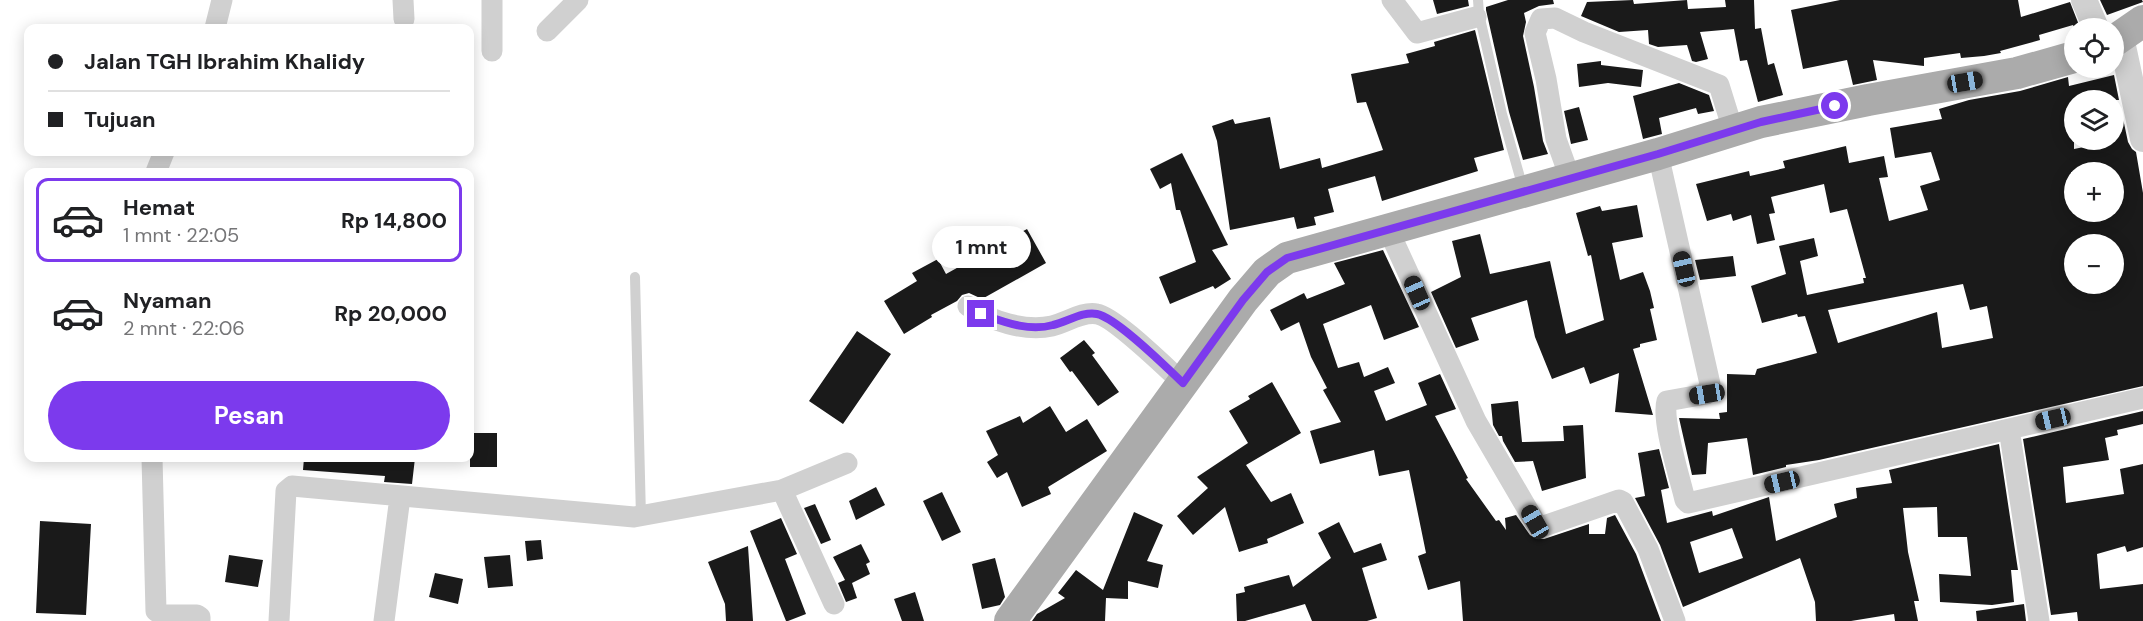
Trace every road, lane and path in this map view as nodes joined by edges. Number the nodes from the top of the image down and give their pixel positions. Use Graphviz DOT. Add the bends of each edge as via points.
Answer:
graph roads {
  1 [pos="222,0"];
  2 [pos="492,0"];
  3 [pos="579,0"];
  4 [pos="1392,0"];
  5 [pos="2084,0"];
  6 [pos="1477,8"];
  7 [pos="2104,18"];
  8 [pos="216,24"];
  9 [pos="547,31"];
  10 [pos="492,51"];
  11 [pos="2124,54"];
  12 [pos="2064,60"];
  13 [pos="1733,130"];
  14 [pos="2143,139"];
  15 [pos="1658,154"];
  16 [pos="1570,178"];
  17 [pos="1524,191"];
  18 [pos="1388,229"];
  19 [pos="635,277"];
  20 [pos="969,306"];
  21 [pos="1183,383"];
  22 [pos="2143,398"];
  23 [pos="2009,429"];
  24 [pos="152,462"];
  25 [pos="847,463"];
  26 [pos="782,490"];
  27 [pos="400,497"];
  28 [pos="641,517"];
  29 [pos="834,604"];
  30 [pos="200,621"];
  31 [pos="279,621"];
  32 [pos="384,621"];
  33 [pos="1010,621"];
  34 [pos="1675,621"];
  35 [pos="2039,621"];
  1 -- 8 [label="street"];
  2 -- 10 [label="street"];
  3 -- 9 [label="street"];
  4 -- 6 [label="street" via="1417,33"];
  5 -- 7 [label="street"];
  6 -- 17 [label="lane"];
  11 -- 14 [label="street"];
  12 -- 13 [label="main road" via="2017,73"];
  13 -- 15 [label="main road"];
  13 -- 16 [label="street" via="1719,85 1555,18 1541,19 1535,33 1556,139"];
  15 -- 16 [label="main road"];
  15 -- 23 [label="street" via="1710,384 1707,394 1667,401 1665,405 1688,503"];
  16 -- 17 [label="main road"];
  17 -- 18 [label="main road"];
  18 -- 21 [label="main road" via="1287,258 1267,272"];
  18 -- 34 [label="street" via="1476,421 1535,522 1544,525 1619,500 1648,549"];
  19 -- 28 [label="lane"];
  20 -- 21 [label="street" via="1008,324 1041,327 1097,314 1109,319"];
  21 -- 33 [label="main road"];
  22 -- 23 [label="street"];
  23 -- 35 [label="street"];
  24 -- 30 [label="street" via="156,611 162,615 197,615"];
  25 -- 26 [label="street"];
  26 -- 28 [label="street"];
  26 -- 29 [label="street"];
  27 -- 28 [label="street"];
  27 -- 31 [label="street" via="288,488"];
  27 -- 32 [label="street"];
}
